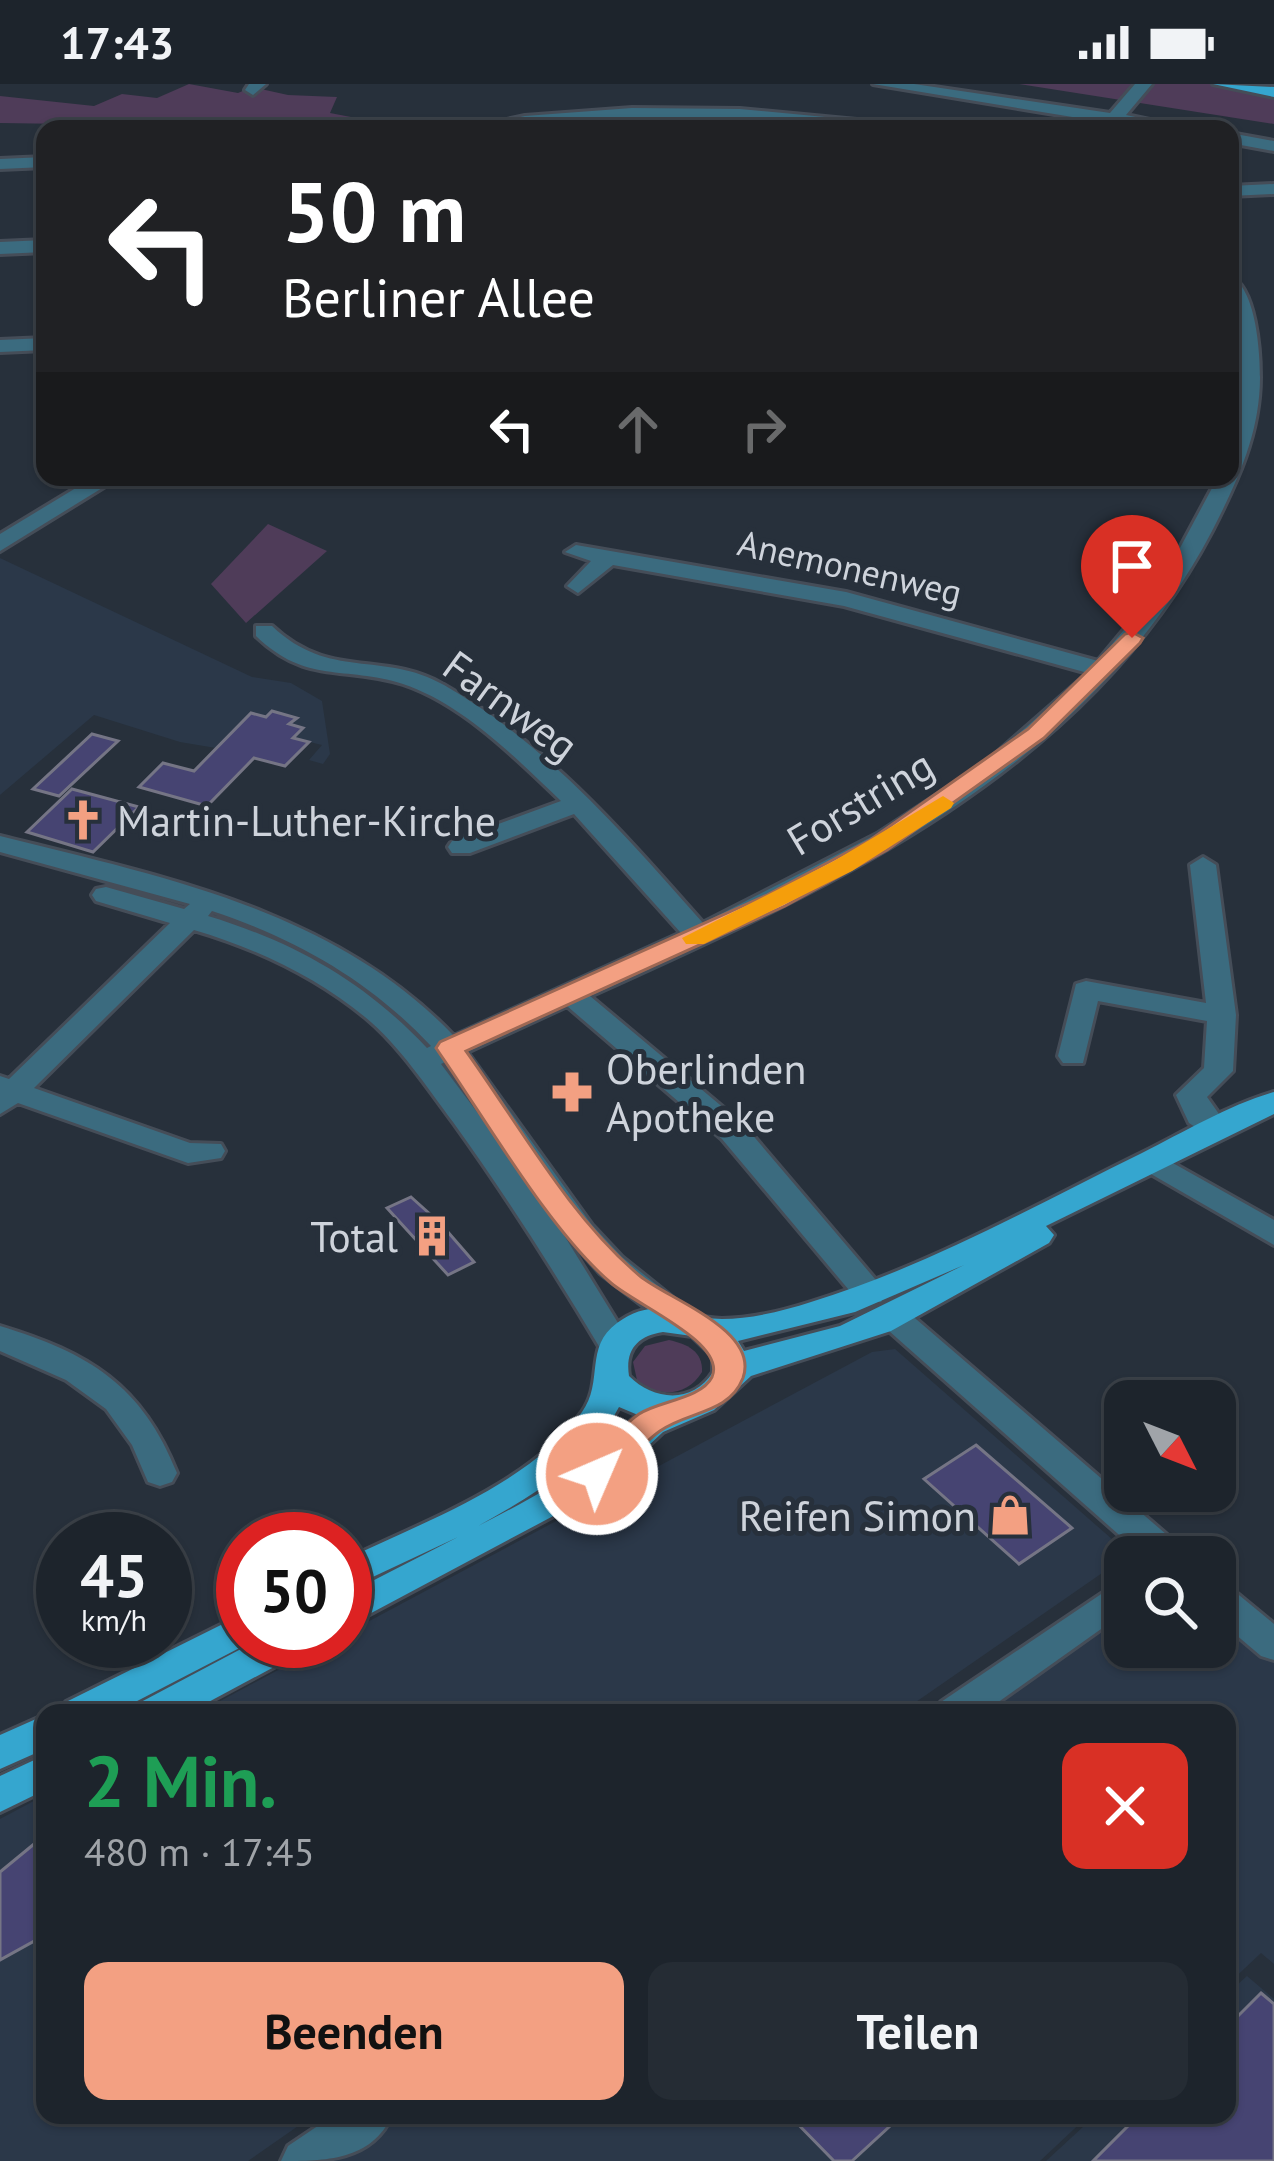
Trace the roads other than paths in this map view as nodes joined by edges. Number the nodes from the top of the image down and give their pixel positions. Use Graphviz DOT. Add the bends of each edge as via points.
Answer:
graph roads {
  1 [pos="880,84"];
  2 [pos="1144,84"];
  3 [pos="1221,84"];
  4 [pos="1274,92"];
  5 [pos="602,120"];
  6 [pos="799,120"];
  7 [pos="1087,120"];
  8 [pos="1113,120"];
  9 [pos="1239,140"];
  10 [pos="1274,146"];
  11 [pos="36,162"];
  12 [pos="0,164"];
  13 [pos="1274,189"];
  14 [pos="1239,191"];
  15 [pos="36,246"];
  16 [pos="0,248"];
  17 [pos="1239,328"];
  18 [pos="36,344"];
  19 [pos="0,346"];
  20 [pos="1239,432"];
  21 [pos="96,486"];
  22 [pos="1218,486"];
  23 [pos="0,544"];
  24 [pos="576,552"];
  25 [pos="607,560"];
  26 [pos="578,586"];
  27 [pos="264,631"];
  28 [pos="1104,670"];
  29 [pos="577,804"];
  30 [pos="0,844"];
  31 [pos="461,848"];
  32 [pos="0,865"];
  33 [pos="1203,865"];
  34 [pos="198,910"];
  35 [pos="699,936"];
  36 [pos="571,995"];
  37 [pos="1222,1015"];
  38 [pos="436,1055"];
  39 [pos="1073,1056"];
  40 [pos="4,1093"];
  41 [pos="1274,1102"];
  42 [pos="1216,1131"];
  43 [pos="210,1151"];
  44 [pos="505,1151"];
  45 [pos="1155,1162"];
  46 [pos="1274,1234"];
  47 [pos="880,1305"];
  48 [pos="699,1327"];
  49 [pos="0,1338"];
  50 [pos="615,1345"];
  51 [pos="729,1375"];
  52 [pos="612,1380"];
  53 [pos="684,1409"];
  54 [pos="160,1473"];
  55 [pos="1144,1536"];
  56 [pos="372,1562"];
  57 [pos="372,1598"];
  58 [pos="1104,1608"];
  59 [pos="1236,1613"];
  60 [pos="216,1643"];
  61 [pos="1274,1645"];
  62 [pos="238,1668"];
  63 [pos="97,1704"];
  64 [pos="171,1704"];
  65 [pos="967,1704"];
  66 [pos="36,1736"];
  67 [pos="0,1754"];
  68 [pos="36,1777"];
  69 [pos="0,1795"];
  70 [pos="358,2124"];
  71 [pos="303,2161"];
  1 -- 7 [label="street"];
  2 -- 8 [label="street"];
  3 -- 4 [label="main road"];
  5 -- 6 [label="street"];
  9 -- 10 [label="street"];
  11 -- 12 [label="street"];
  13 -- 14 [label="street"];
  15 -- 16 [label="street"];
  17 -- 20 [label="street, Forstring" via="1251,362"];
  18 -- 19 [label="street"];
  21 -- 23 [label="street"];
  22 -- 28 [label="street, Forstring" via="1172,586"];
  24 -- 25 [label="street, Anemonenweg"];
  25 -- 26 [label="street"];
  25 -- 28 [label="street, Anemonenweg" via="845,599"];
  27 -- 29 [label="street, Farnweg" via="304,663 404,677 438,692"];
  28 -- 35 [label="street, Forstring" via="1036,734 906,827"];
  29 -- 31 [label="street, Farnweg"];
  29 -- 35 [label="street, Farnweg"];
  30 -- 34 [label="street"];
  32 -- 34 [label="street"];
  33 -- 37 [label="street"];
  34 -- 38 [label="street" via="346,989"];
  34 -- 40 [label="street"];
  35 -- 36 [label="street, Forstring"];
  36 -- 38 [label="street, Forstring"];
  36 -- 47 [label="street" via="733,1132"];
  37 -- 39 [label="street" via="1086,990"];
  37 -- 42 [label="street" via="1218,1071 1191,1095"];
  38 -- 44 [label="street"];
  40 -- 43 [label="street" via="188,1153"];
  41 -- 42 [label="main road"];
  42 -- 45 [label="main road"];
  44 -- 48 [label="street" via="596,1255"];
  44 -- 50 [label="street"];
  45 -- 46 [label="street"];
  45 -- 47 [label="main road" via="992,1264"];
  45 -- 47 [label="main road" via="914,1275"];
  47 -- 48 [label="main road" via="785,1324"];
  47 -- 51 [label="main road" via="825,1344"];
  47 -- 55 [label="street"];
  48 -- 50 [label="main road" via="642,1324"];
  48 -- 51 [label="main road" via="729,1355"];
  49 -- 54 [label="street" via="111,1391 134,1414"];
  50 -- 52 [label="main road"];
  51 -- 53 [label="main road" via="710,1399"];
  52 -- 53 [label="main road" via="638,1403"];
  52 -- 56 [label="main road" via="594,1419 542,1471"];
  53 -- 57 [label="main road" via="650,1422 597,1474 547,1505"];
  58 -- 65 [label="street"];
  59 -- 61 [label="street"];
  60 -- 63 [label="main road"];
  62 -- 64 [label="main road"];
  66 -- 67 [label="main road"];
  68 -- 69 [label="main road"];
  70 -- 71 [label="street"];
}
